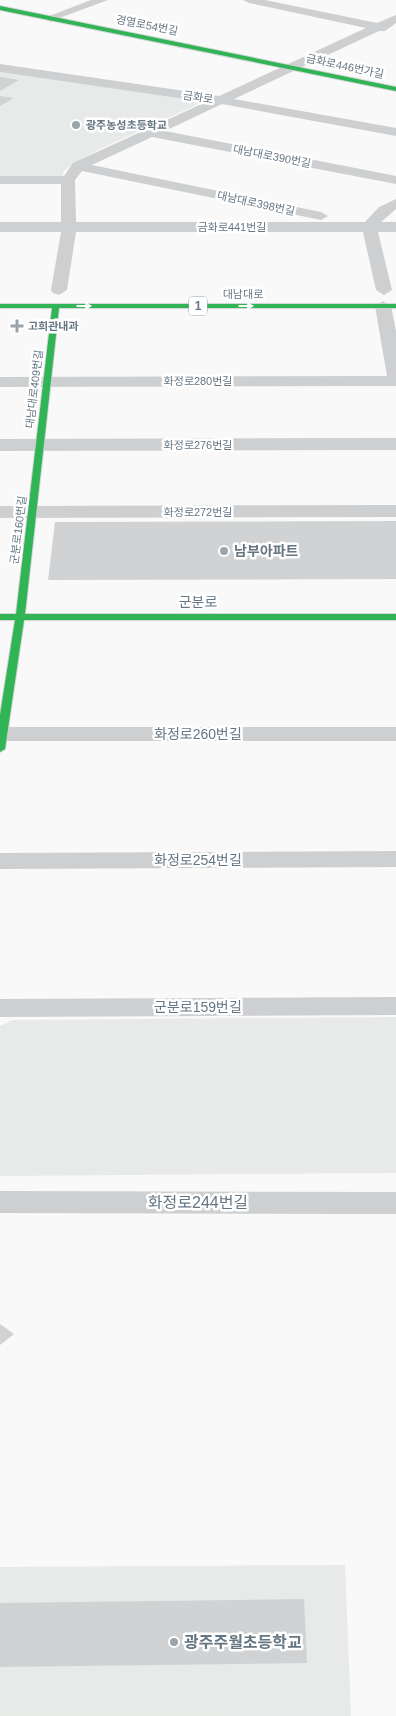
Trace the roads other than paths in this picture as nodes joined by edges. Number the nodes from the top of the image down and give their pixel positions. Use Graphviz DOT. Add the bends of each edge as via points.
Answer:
graph roads {
  1 [pos="102,0"];
  2 [pos="249,0"];
  3 [pos="0,8"];
  4 [pos="50,18"];
  5 [pos="396,18"];
  6 [pos="376,27"];
  7 [pos="396,32"];
  8 [pos="289,67"];
  9 [pos="0,68"];
  10 [pos="396,89"];
  11 [pos="219,100"];
  12 [pos="149,132"];
  13 [pos="396,132"];
  14 [pos="78,166"];
  15 [pos="0,180"];
  16 [pos="68,180"];
  17 [pos="396,180"];
  18 [pos="396,203"];
  19 [pos="0,227"];
  20 [pos="369,227"];
  21 [pos="396,227"];
  22 [pos="69,228"];
  23 [pos="59,290"];
  24 [pos="387,297"];
  25 [pos="0,306"];
  26 [pos="56,306"];
  27 [pos="396,376"];
  28 [pos="396,381"];
  29 [pos="0,382"];
  30 [pos="48,382"];
  31 [pos="396,444"];
  32 [pos="0,445"];
  33 [pos="40,445"];
  34 [pos="396,511"];
  35 [pos="0,512"];
  36 [pos="32,512"];
  37 [pos="396,616"];
  38 [pos="0,617"];
  39 [pos="20,617"];
  40 [pos="396,734"];
  41 [pos="1,739"];
  42 [pos="396,859"];
  43 [pos="0,861"];
  44 [pos="396,1006"];
  45 [pos="0,1008"];
  46 [pos="0,1202"];
  47 [pos="396,1202"];
  1 -- 4 [label="street"];
  2 -- 6 [label="street"];
  3 -- 4 [label="street, 경열로54번길"];
  4 -- 8 [label="street, 경열로54번길"];
  5 -- 6 [label="street"];
  6 -- 7 [label="street"];
  6 -- 8 [label="street"];
  8 -- 10 [label="street, 금화로446번가길"];
  8 -- 11 [label="street"];
  9 -- 11 [label="street, 금화로"];
  11 -- 12 [label="street"];
  11 -- 13 [label="street, 금화로"];
  12 -- 14 [label="street"];
  12 -- 17 [label="street, 대남대로390번길"];
  14 -- 16 [label="street"];
  14 -- 20 [label="street, 대남대로398번길"];
  15 -- 16 [label="street"];
  16 -- 22 [label="street"];
  18 -- 20 [label="street" via="384,210"];
  19 -- 22 [label="street, 금화로441번길"];
  20 -- 21 [label="street, 금화로441번길"];
  20 -- 22 [label="street, 금화로441번길"];
  20 -- 24 [label="street"];
  22 -- 23 [label="street"];
  26 -- 24 [label="street, 대남대로 / 1, one-way"];
  24 -- 27 [label="street"];
  25 -- 26 [label="street, 대남대로 / 1"];
  26 -- 30 [label="street, 대남대로409번길"];
  28 -- 30 [label="street, 화정로280번길"];
  29 -- 30 [label="street, 화정로280번길"];
  30 -- 33 [label="street, 대남대로409번길"];
  31 -- 33 [label="street, 화정로276번길"];
  32 -- 33 [label="street, 화정로276번길"];
  33 -- 36 [label="street, 군분로160번길"];
  34 -- 36 [label="street, 화정로272번길"];
  35 -- 36 [label="street, 화정로272번길"];
  36 -- 39 [label="street, 군분로160번길"];
  37 -- 39 [label="street, 군분로"];
  38 -- 39 [label="street, 군분로"];
  39 -- 41 [label="street"];
  40 -- 41 [label="street, 화정로260번길"];
  42 -- 43 [label="street, 화정로254번길"];
  44 -- 45 [label="street, 군분로159번길"];
  46 -- 47 [label="street, 화정로244번길"];
}
